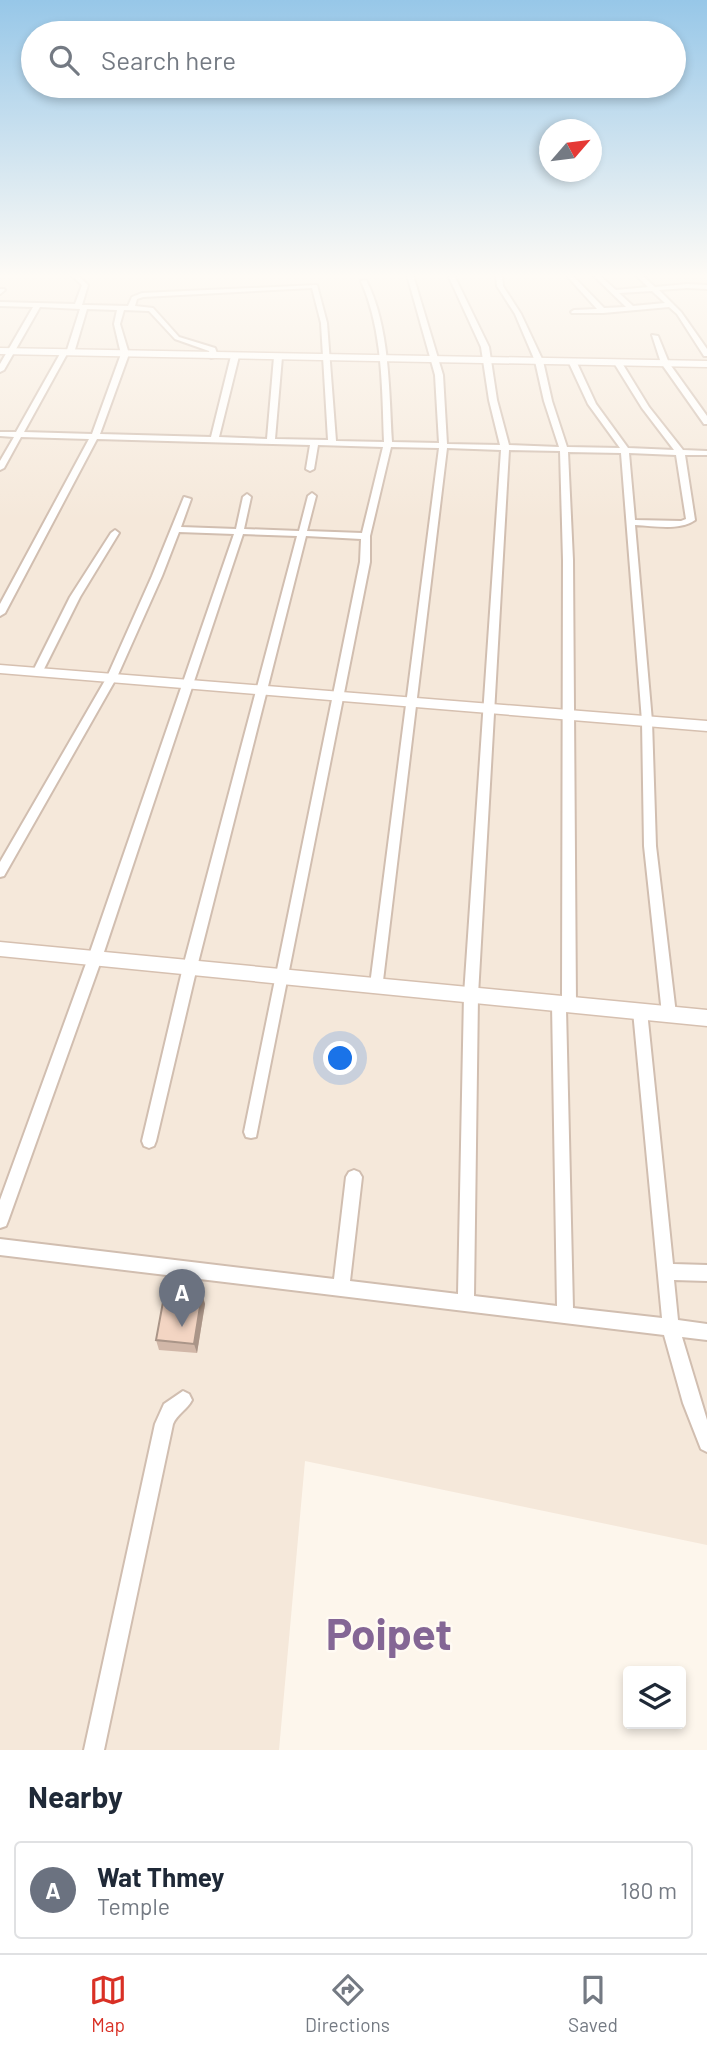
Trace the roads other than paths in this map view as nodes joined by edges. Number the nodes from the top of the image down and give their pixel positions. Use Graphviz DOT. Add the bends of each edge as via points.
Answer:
graph roads {
  1 [pos="235,356"];
  2 [pos="66,357"];
  3 [pos="124,357"];
  4 [pos="264,357"];
  5 [pos="278,357"];
  6 [pos="487,357"];
  7 [pos="537,357"];
  8 [pos="663,357"];
  9 [pos="327,358"];
  10 [pos="384,359"];
  11 [pos="435,359"];
  12 [pos="486,360"];
  13 [pos="539,361"];
  14 [pos="573,363"];
  15 [pos="618,363"];
  16 [pos="666,363"];
  17 [pos="707,364"];
  18 [pos="707,422"];
  19 [pos="0,434"];
  20 [pos="18,434"];
  21 [pos="95,436"];
  22 [pos="215,439"];
  23 [pos="271,441"];
  24 [pos="315,441"];
  25 [pos="332,442"];
  26 [pos="388,444"];
  27 [pos="443,445"];
  28 [pos="505,447"];
  29 [pos="564,449"];
  30 [pos="625,450"];
  31 [pos="680,452"];
  32 [pos="707,453"];
  33 [pos="0,468"];
  34 [pos="310,470"];
  35 [pos="312,496"];
  36 [pos="247,497"];
  37 [pos="187,499"];
  38 [pos="631,522"];
  39 [pos="174,529"];
  40 [pos="115,533"];
  41 [pos="239,533"];
  42 [pos="302,535"];
  43 [pos="366,536"];
  44 [pos="0,613"];
  45 [pos="0,669"];
  46 [pos="38,671"];
  47 [pos="112,677"];
  48 [pos="187,684"];
  49 [pos="261,691"];
  50 [pos="338,697"];
  51 [pos="414,703"];
  52 [pos="489,708"];
  53 [pos="569,715"];
  54 [pos="647,721"];
  55 [pos="707,726"];
  56 [pos="0,873"];
  57 [pos="0,949"];
  58 [pos="94,958"];
  59 [pos="190,967"];
  60 [pos="284,976"];
  61 [pos="377,985"];
  62 [pos="471,995"];
  63 [pos="564,1004"];
  64 [pos="640,1011"];
  65 [pos="669,1014"];
  66 [pos="707,1018"];
  67 [pos="251,1132"];
  68 [pos="149,1141"];
  69 [pos="354,1177"];
  70 [pos="0,1222"];
  71 [pos="0,1247"];
  72 [pos="665,1272"];
  73 [pos="707,1273"];
  74 [pos="341,1289"];
  75 [pos="466,1304"];
  76 [pos="565,1316"];
  77 [pos="671,1329"];
  78 [pos="707,1332"];
  79 [pos="183,1400"];
  80 [pos="707,1443"];
  81 [pos="94,1750"];
  1 -- 22 [label="street"];
  2 -- 20 [label="street"];
  3 -- 21 [label="street"];
  4 -- 5 [label="street"];
  5 -- 9 [label="street"];
  5 -- 23 [label="street"];
  6 -- 12 [label="street"];
  7 -- 13 [label="street"];
  8 -- 16 [label="street"];
  9 -- 10 [label="street"];
  9 -- 25 [label="street"];
  10 -- 11 [label="street"];
  10 -- 26 [label="street"];
  11 -- 12 [label="street"];
  11 -- 27 [label="street"];
  12 -- 13 [label="street"];
  12 -- 28 [label="street"];
  13 -- 14 [label="street"];
  13 -- 29 [label="street"];
  14 -- 15 [label="street"];
  14 -- 30 [label="street" via="592,404"];
  15 -- 16 [label="street"];
  15 -- 31 [label="street"];
  16 -- 17 [label="street"];
  16 -- 18 [label="street"];
  19 -- 20 [label="street"];
  20 -- 21 [label="street"];
  20 -- 33 [label="street"];
  21 -- 22 [label="street"];
  21 -- 44 [label="street"];
  22 -- 23 [label="street"];
  23 -- 24 [label="street"];
  24 -- 25 [label="street"];
  24 -- 34 [label="street"];
  25 -- 26 [label="street"];
  26 -- 27 [label="street"];
  26 -- 43 [label="street"];
  27 -- 28 [label="street"];
  27 -- 51 [label="street"];
  28 -- 29 [label="street"];
  28 -- 52 [label="street"];
  29 -- 30 [label="street"];
  29 -- 53 [label="street"];
  30 -- 31 [label="street"];
  30 -- 38 [label="street"];
  31 -- 32 [label="street"];
  31 -- 38 [label="street" via="691,520 682,524"];
  35 -- 42 [label="street"];
  36 -- 41 [label="street"];
  37 -- 39 [label="street"];
  38 -- 54 [label="street"];
  39 -- 41 [label="street"];
  39 -- 47 [label="street"];
  40 -- 46 [label="street" via="75,597"];
  41 -- 42 [label="street"];
  41 -- 48 [label="street"];
  42 -- 43 [label="street"];
  42 -- 49 [label="street"];
  43 -- 50 [label="street"];
  45 -- 46 [label="street"];
  46 -- 47 [label="street"];
  47 -- 48 [label="street"];
  47 -- 56 [label="street"];
  48 -- 49 [label="street"];
  48 -- 58 [label="street"];
  49 -- 50 [label="street"];
  49 -- 59 [label="street"];
  50 -- 51 [label="street"];
  50 -- 60 [label="street"];
  51 -- 52 [label="street"];
  51 -- 61 [label="street"];
  52 -- 53 [label="street"];
  52 -- 62 [label="street"];
  53 -- 54 [label="street"];
  53 -- 63 [label="street"];
  54 -- 55 [label="street"];
  54 -- 65 [label="street" via="650,846"];
  57 -- 58 [label="street"];
  58 -- 59 [label="street"];
  58 -- 70 [label="street"];
  59 -- 60 [label="street"];
  59 -- 68 [label="street"];
  60 -- 61 [label="street"];
  60 -- 67 [label="street"];
  61 -- 62 [label="street"];
  62 -- 63 [label="street"];
  62 -- 75 [label="street"];
  63 -- 64 [label="street"];
  63 -- 76 [label="street"];
  64 -- 65 [label="street"];
  64 -- 72 [label="street"];
  65 -- 66 [label="street"];
  69 -- 74 [label="street"];
  71 -- 74 [label="street"];
  72 -- 73 [label="street"];
  72 -- 77 [label="street"];
  74 -- 75 [label="street"];
  75 -- 76 [label="street"];
  76 -- 77 [label="street"];
  77 -- 78 [label="street"];
  77 -- 80 [label="street"];
  79 -- 81 [label="street" via="170,1410 164,1424"];
}
